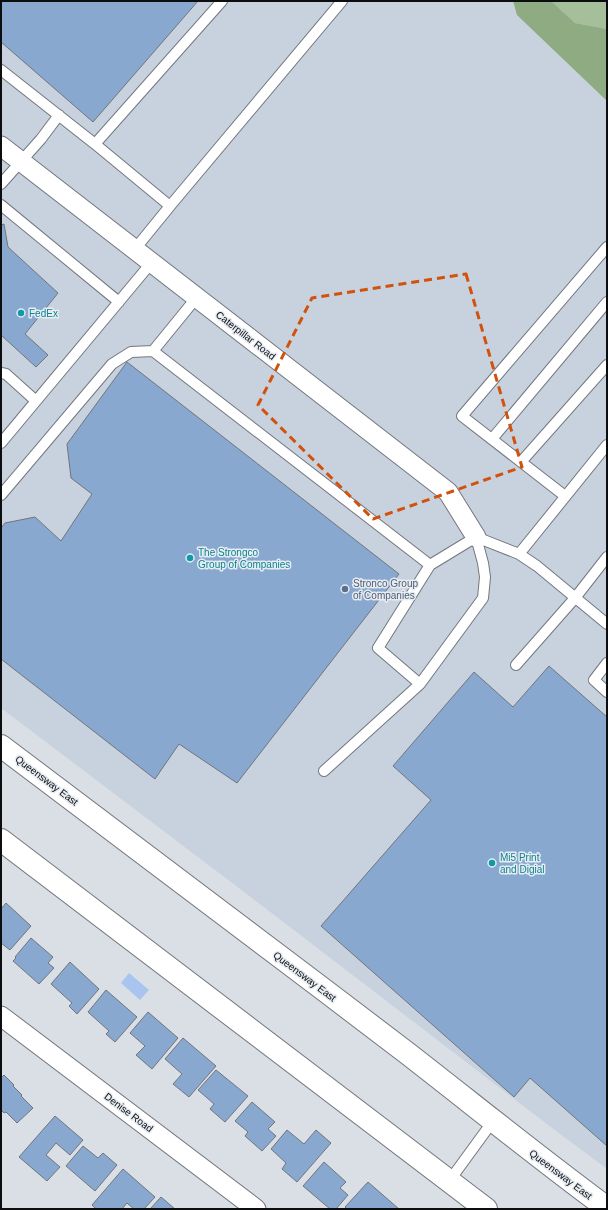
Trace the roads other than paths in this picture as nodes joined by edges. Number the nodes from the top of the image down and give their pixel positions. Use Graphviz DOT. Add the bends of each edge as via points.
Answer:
graph roads {
  1 [pos="222,1"];
  2 [pos="342,1"];
  3 [pos="1,70"];
  4 [pos="59,115"];
  5 [pos="95,144"];
  6 [pos="1,146"];
  7 [pos="22,162"];
  8 [pos="1,184"];
  9 [pos="1,205"];
  10 [pos="170,206"];
  11 [pos="607,247"];
  12 [pos="135,249"];
  13 [pos="152,262"];
  14 [pos="197,297"];
  15 [pos="119,302"];
  16 [pos="607,302"];
  17 [pos="153,351"];
  18 [pos="607,365"];
  19 [pos="1,373"];
  20 [pos="36,401"];
  21 [pos="492,439"];
  22 [pos="1,443"];
  23 [pos="607,445"];
  24 [pos="521,462"];
  25 [pos="1,495"];
  26 [pos="565,496"];
  27 [pos="476,537"];
  28 [pos="519,554"];
  29 [pos="607,557"];
  30 [pos="430,565"];
  31 [pos="575,598"];
  32 [pos="607,624"];
  33 [pos="607,663"];
  34 [pos="516,665"];
  35 [pos="420,684"];
  36 [pos="607,692"];
  37 [pos="1,746"];
  38 [pos="324,771"];
  39 [pos="1,840"];
  40 [pos="1,1016"];
  41 [pos="493,1121"];
  42 [pos="450,1180"];
  43 [pos="607,1208"];
  44 [pos="256,1209"];
  45 [pos="486,1209"];
  1 -- 5 [label="lane"];
  2 -- 10 [label="lane"];
  3 -- 4 [label="lane"];
  4 -- 5 [label="lane"];
  4 -- 7 [label="lane"];
  5 -- 10 [label="lane"];
  6 -- 7 [label="street, Caterpillar Road"];
  7 -- 8 [label="lane"];
  7 -- 12 [label="street, Caterpillar Road"];
  9 -- 15 [label="lane"];
  10 -- 12 [label="lane"];
  11 -- 21 [label="lane" via="462,416"];
  12 -- 13 [label="street, Caterpillar Road"];
  13 -- 14 [label="street, Caterpillar Road"];
  13 -- 15 [label="lane"];
  14 -- 17 [label="lane"];
  14 -- 27 [label="street, Caterpillar Road" via="448,492"];
  15 -- 20 [label="lane"];
  16 -- 21 [label="lane"];
  17 -- 25 [label="lane" via="131,352 112,364"];
  17 -- 30 [label="lane"];
  18 -- 24 [label="lane"];
  19 -- 20 [label="lane" via="6,374"];
  20 -- 22 [label="lane"];
  21 -- 24 [label="lane"];
  23 -- 26 [label="lane"];
  24 -- 26 [label="lane"];
  26 -- 28 [label="lane"];
  27 -- 28 [label="lane"];
  27 -- 30 [label="lane"];
  27 -- 35 [label="lane" via="485,577 483,598"];
  28 -- 31 [label="lane"];
  29 -- 31 [label="lane"];
  30 -- 35 [label="lane" via="378,648"];
  31 -- 32 [label="lane"];
  31 -- 34 [label="lane"];
  33 -- 36 [label="lane" via="594,680"];
  35 -- 38 [label="lane"];
  37 -- 41 [label="main road, Queensway East"];
  39 -- 42 [label="main road"];
  40 -- 44 [label="street, Denise Road"];
  41 -- 42 [label="lane"];
  41 -- 43 [label="main road, Queensway East"];
  42 -- 45 [label="main road"];
}
